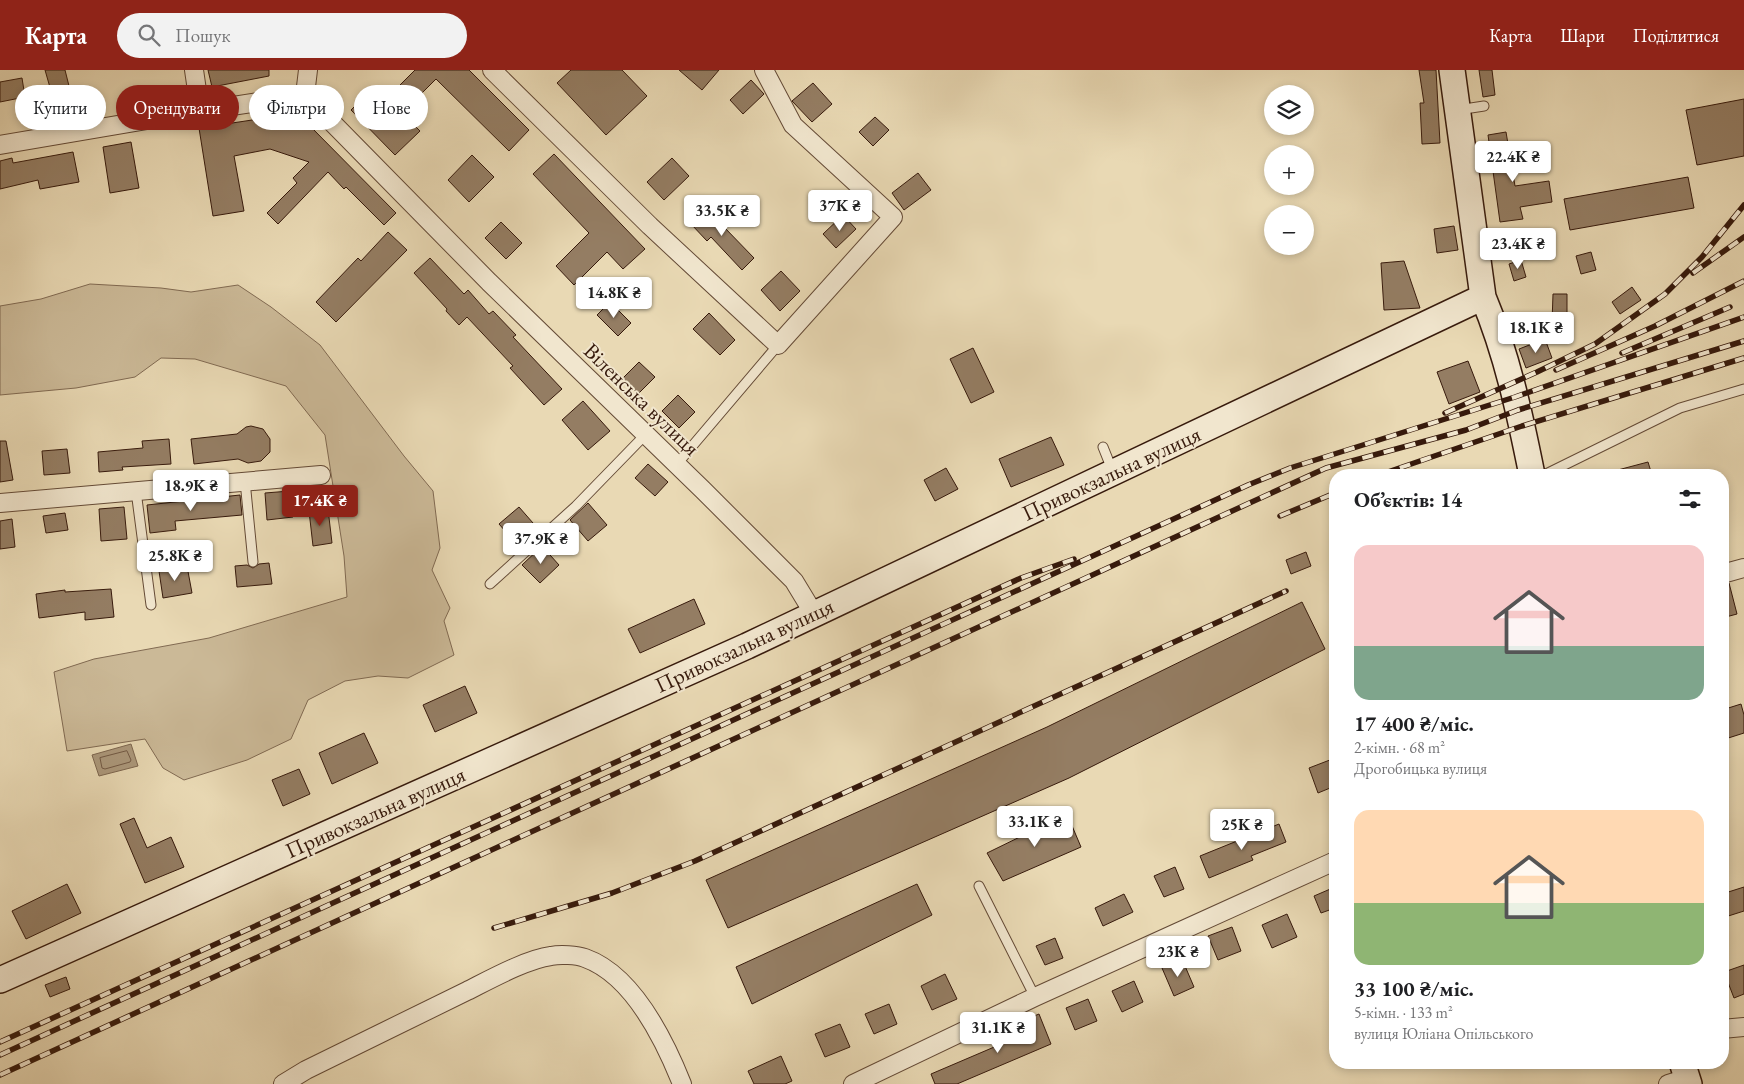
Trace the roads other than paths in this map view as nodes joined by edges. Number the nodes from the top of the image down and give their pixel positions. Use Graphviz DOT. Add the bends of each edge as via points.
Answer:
graph roads {
  1 [pos="194,70"];
  2 [pos="308,70"];
  3 [pos="492,70"];
  4 [pos="764,70"];
  5 [pos="1452,70"];
  6 [pos="196,85"];
  7 [pos="306,85"];
  8 [pos="1484,106"];
  9 [pos="1458,110"];
  10 [pos="116,125"];
  11 [pos="339,130"];
  12 [pos="0,145"];
  13 [pos="1483,297"];
  14 [pos="778,345"];
  15 [pos="1744,389"];
  16 [pos="646,434"];
  17 [pos="1102,447"];
  18 [pos="676,464"];
  19 [pos="1531,469"];
  20 [pos="1556,469"];
  21 [pos="1113,472"];
  22 [pos="321,475"];
  23 [pos="245,481"];
  24 [pos="136,491"];
  25 [pos="0,503"];
  26 [pos="253,562"];
  27 [pos="1744,568"];
  28 [pos="1729,572"];
  29 [pos="490,584"];
  30 [pos="151,605"];
  31 [pos="814,614"];
  32 [pos="1329,864"];
  33 [pos="979,886"];
  34 [pos="0,980"];
  35 [pos="1035,996"];
  36 [pos="1744,1027"];
  37 [pos="1729,1028"];
  38 [pos="283,1084"];
  39 [pos="682,1084"];
  40 [pos="853,1084"];
  1 -- 6 [label="street"];
  2 -- 7 [label="street"];
  3 -- 14 [label="street" via="650,226"];
  4 -- 14 [label="street" via="793,125 893,217"];
  5 -- 9 [label="street"];
  8 -- 9 [label="lane"];
  9 -- 13 [label="street"];
  10 -- 12 [label="street"];
  11 -- 16 [label="street, Віленська вулиця" via="489,282"];
  13 -- 19 [label="street" via="1497,331"];
  13 -- 21 [label="street, Привокзальна вулиця"];
  14 -- 18 [label="lane"];
  15 -- 20 [label="lane" via="1680,408"];
  16 -- 18 [label="street, Віленська вулиця"];
  16 -- 29 [label="lane" via="576,506"];
  17 -- 21 [label="lane"];
  18 -- 31 [label="street, Віленська вулиця" via="794,581"];
  21 -- 31 [label="street, Привокзальна вулиця"];
  22 -- 23 [label="street"];
  23 -- 24 [label="street"];
  23 -- 26 [label="lane"];
  24 -- 25 [label="street"];
  24 -- 30 [label="lane"];
  27 -- 28 [label="street"];
  31 -- 34 [label="street, Привокзальна вулиця"];
  32 -- 35 [label="street"];
  33 -- 35 [label="lane"];
  35 -- 40 [label="street"];
  36 -- 37 [label="street"];
  38 -- 39 [label="street" via="513,969 551,956 584,957 606,968 634,995 668,1050"];
}
